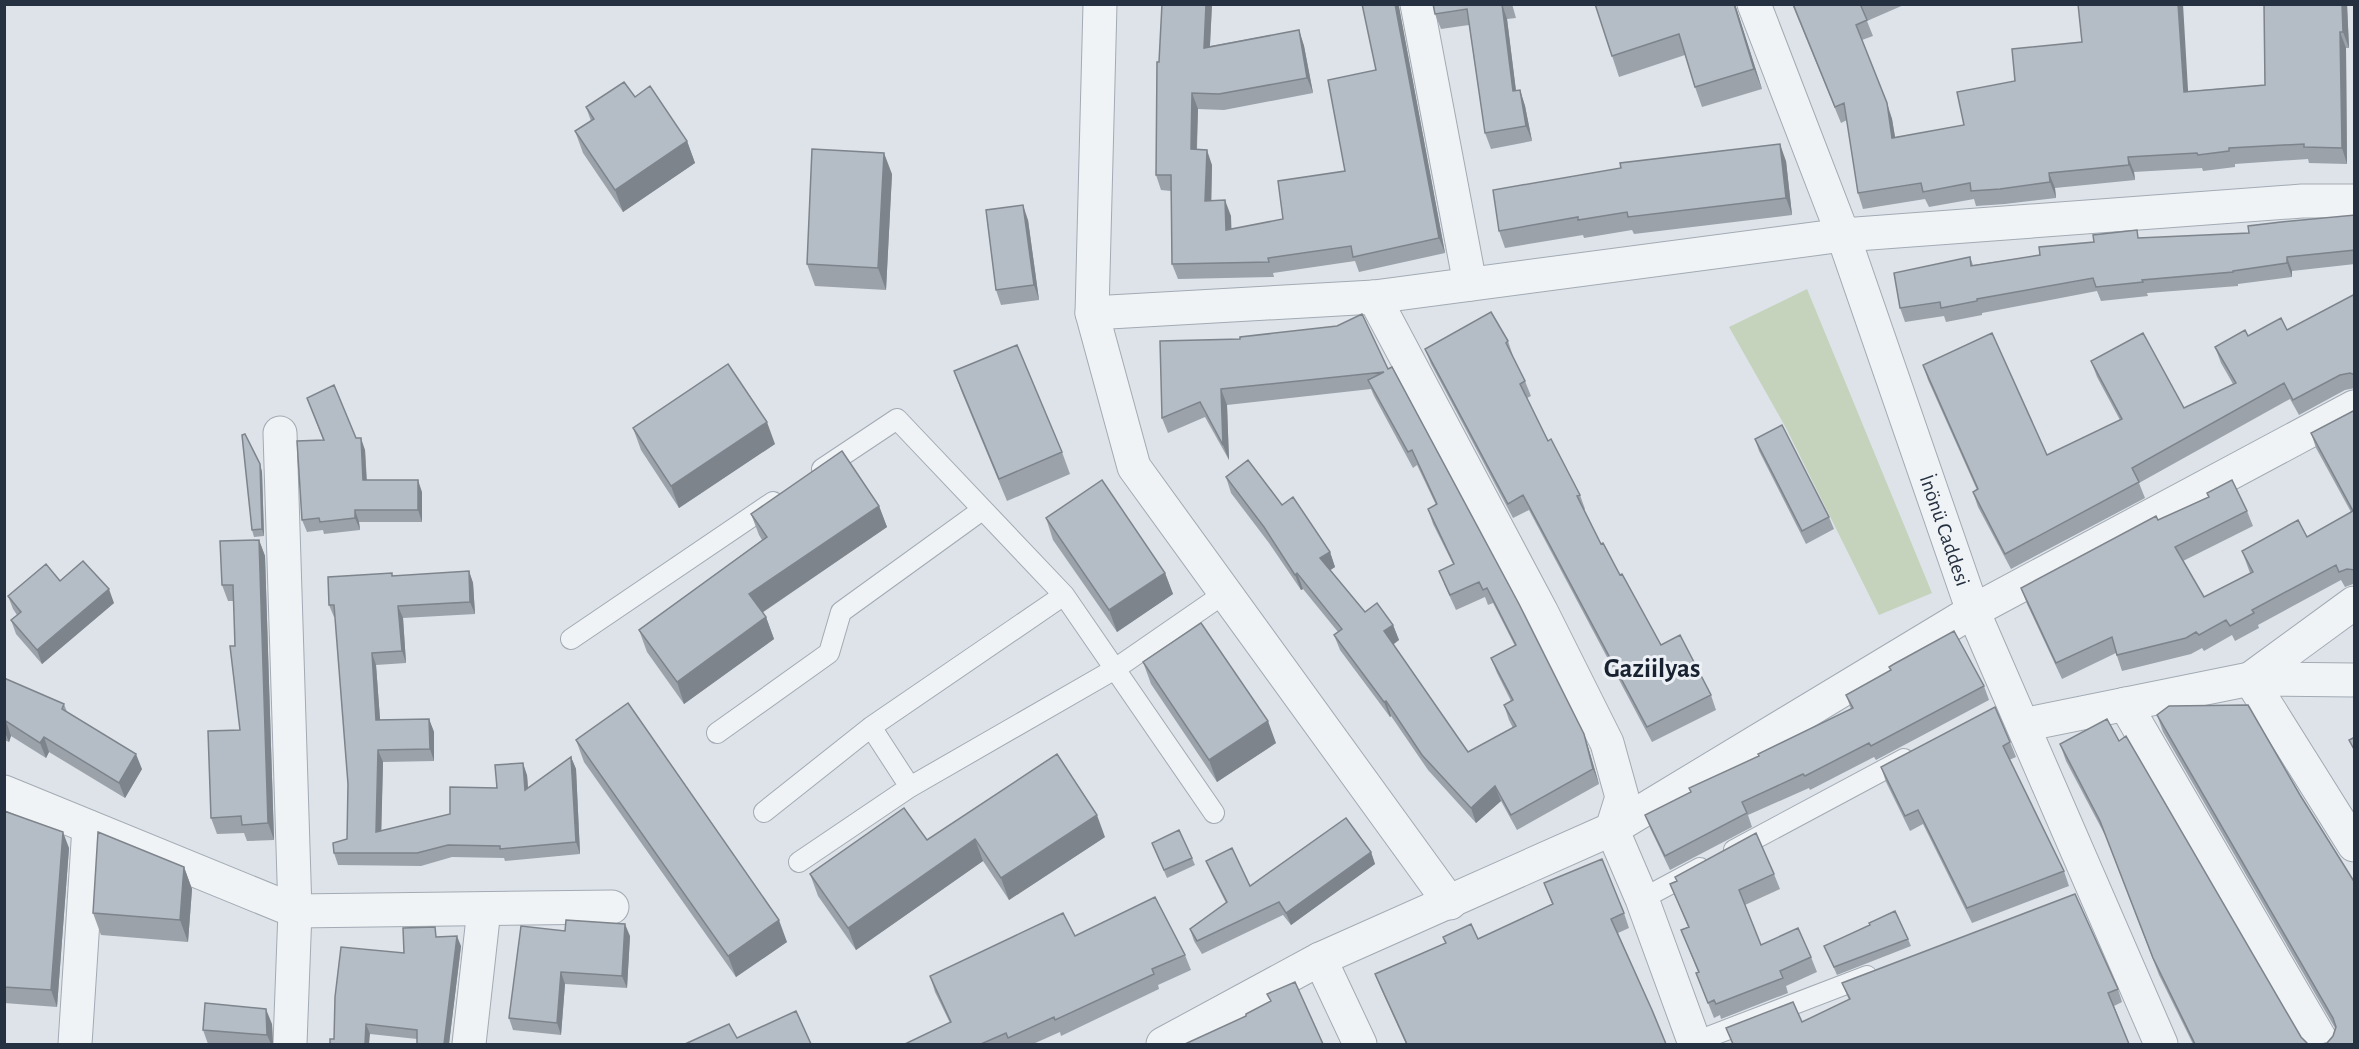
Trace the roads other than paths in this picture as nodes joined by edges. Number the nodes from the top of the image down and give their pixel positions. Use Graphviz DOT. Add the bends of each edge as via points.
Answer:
graph roads {
  1 [pos="1100,4"];
  2 [pos="1418,4"];
  3 [pos="1754,4"];
  4 [pos="2355,201"];
  5 [pos="1843,235"];
  6 [pos="1470,284"];
  7 [pos="1374,297"];
  8 [pos="1092,313"];
  9 [pos="2355,408"];
  10 [pos="280,433"];
  11 [pos="808,479"];
  12 [pos="788,492"];
  13 [pos="982,510"];
  14 [pos="1225,592"];
  15 [pos="1064,595"];
  16 [pos="2355,603"];
  17 [pos="1973,611"];
  18 [pos="571,639"];
  19 [pos="1115,669"];
  20 [pos="2250,679"];
  21 [pos="2355,680"];
  22 [pos="2125,704"];
  23 [pos="2009,713"];
  24 [pos="871,727"];
  25 [pos="717,733"];
  26 [pos="1917,752"];
  27 [pos="909,787"];
  28 [pos="4,792"];
  29 [pos="765,812"];
  30 [pos="1214,813"];
  31 [pos="89,827"];
  32 [pos="1612,829"];
  33 [pos="2355,845"];
  34 [pos="799,862"];
  35 [pos="1642,899"];
  36 [pos="1450,903"];
  37 [pos="612,908"];
  38 [pos="484,909"];
  39 [pos="295,911"];
  40 [pos="1320,959"];
  41 [pos="1883,970"];
  42 [pos="1695,1043"];
  43 [pos="75,1044"];
  44 [pos="290,1044"];
  45 [pos="469,1044"];
  46 [pos="1163,1044"];
  47 [pos="1360,1044"];
  48 [pos="2161,1044"];
  49 [pos="2323,1044"];
  1 -- 8 [label="street"];
  2 -- 6 [label="street"];
  3 -- 5 [label="street, İnönü Caddesi"];
  4 -- 5 [label="street" via="2302,201"];
  5 -- 6 [label="street"];
  5 -- 17 [label="street, İnönü Caddesi"];
  6 -- 7 [label="street"];
  7 -- 8 [label="street"];
  7 -- 32 [label="street" via="1607,743 1622,797"];
  8 -- 14 [label="street" via="1134,467"];
  9 -- 17 [label="street"];
  10 -- 39 [label="street"];
  11 -- 13 [label="lane" via="897,419"];
  12 -- 18 [label="lane"];
  13 -- 15 [label="lane"];
  13 -- 25 [label="lane" via="841,612 829,654"];
  14 -- 19 [label="lane"];
  14 -- 36 [label="street"];
  15 -- 19 [label="lane"];
  15 -- 24 [label="lane"];
  16 -- 20 [label="street"];
  17 -- 23 [label="street, İnönü Caddesi"];
  17 -- 32 [label="street"];
  19 -- 27 [label="lane"];
  19 -- 30 [label="lane"];
  20 -- 21 [label="street"];
  20 -- 22 [label="street"];
  20 -- 33 [label="street"];
  22 -- 23 [label="street"];
  22 -- 49 [label="street"];
  23 -- 48 [label="street, İnönü Caddesi" via="2082,894"];
  24 -- 27 [label="lane"];
  24 -- 29 [label="lane"];
  26 -- 35 [label="lane"];
  27 -- 34 [label="lane"];
  28 -- 31 [label="street"];
  31 -- 39 [label="street"];
  31 -- 43 [label="street"];
  32 -- 35 [label="street"];
  32 -- 36 [label="street"];
  35 -- 42 [label="street"];
  36 -- 40 [label="street"];
  37 -- 38 [label="street"];
  38 -- 39 [label="street"];
  38 -- 45 [label="street"];
  39 -- 44 [label="street"];
  40 -- 46 [label="street"];
  40 -- 47 [label="street"];
  41 -- 42 [label="lane"];
}
